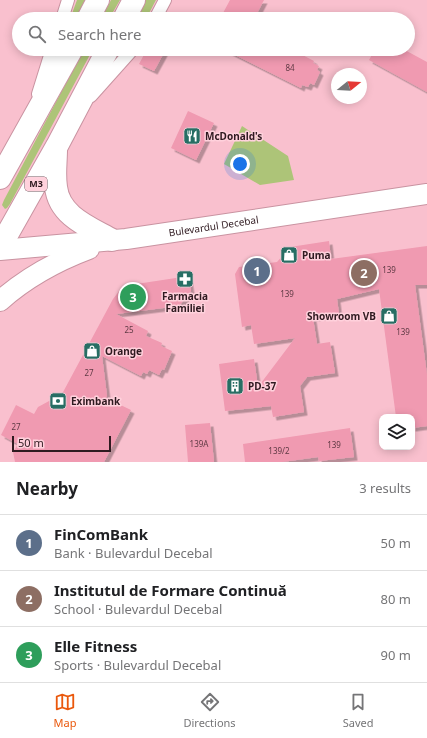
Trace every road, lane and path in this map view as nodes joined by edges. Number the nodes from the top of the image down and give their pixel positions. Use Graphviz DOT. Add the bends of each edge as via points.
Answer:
graph roads {
  1 [pos="68,0"];
  2 [pos="98,0"];
  3 [pos="134,0"];
  4 [pos="165,0"];
  5 [pos="64,12"];
  6 [pos="92,12"];
  7 [pos="128,12"];
  8 [pos="159,12"];
  9 [pos="50,56"];
  10 [pos="68,56"];
  11 [pos="104,56"];
  12 [pos="127,56"];
  13 [pos="71,120"];
  14 [pos="28,127"];
  15 [pos="57,146"];
  16 [pos="0,178"];
  17 [pos="427,194"];
  18 [pos="112,240"];
  19 [pos="0,249"];
  20 [pos="0,301"];
  1 -- 5 [label="street"];
  2 -- 6 [label="highway"];
  3 -- 7 [label="highway"];
  4 -- 8 [label="street"];
  9 -- 14 [label="street"];
  10 -- 14 [label="highway"];
  11 -- 13 [label="highway, M3"];
  12 -- 13 [label="street"];
  13 -- 15 [label="highway, M3"];
  14 -- 16 [label="highway"];
  15 -- 18 [label="highway" via="56,188 63,207 77,220"];
  15 -- 19 [label="highway, M3"];
  17 -- 18 [label="main road, Bulevardul Decebal"];
  18 -- 19 [label="main road, Bulevardul Decebal"];
  18 -- 20 [label="main road" via="44,269 14,288"];
}
